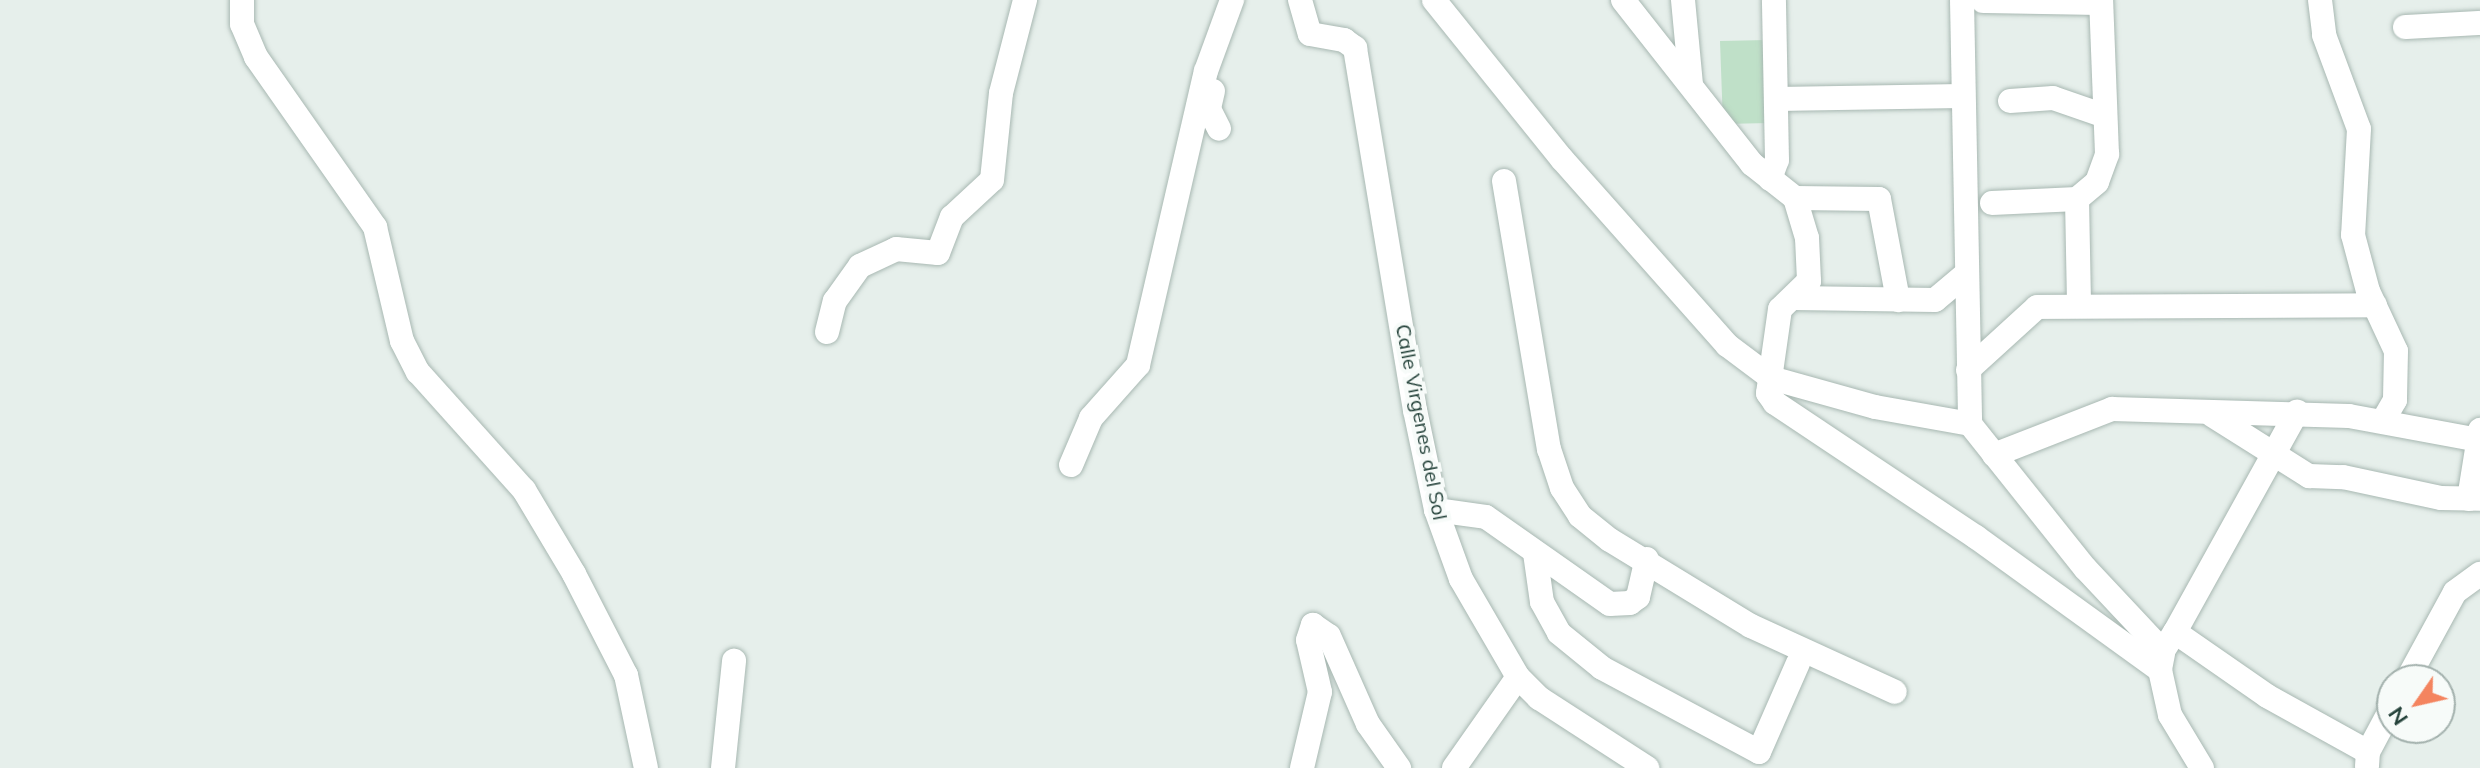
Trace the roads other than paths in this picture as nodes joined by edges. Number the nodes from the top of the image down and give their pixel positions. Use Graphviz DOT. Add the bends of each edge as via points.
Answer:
graph roads {
  1 [pos="242,0"];
  2 [pos="1025,0"];
  3 [pos="1232,0"];
  4 [pos="1300,0"];
  5 [pos="1434,0"];
  6 [pos="1623,0"];
  7 [pos="1683,0"];
  8 [pos="1774,0"];
  9 [pos="2320,0"];
  10 [pos="1972,1"];
  11 [pos="2016,1"];
  12 [pos="2101,2"];
  13 [pos="2480,23"];
  14 [pos="2405,27"];
  15 [pos="1206,71"];
  16 [pos="1691,85"];
  17 [pos="1962,96"];
  18 [pos="1777,99"];
  19 [pos="2010,101"];
  20 [pos="2105,116"];
  21 [pos="1219,129"];
  22 [pos="1770,179"];
  23 [pos="1504,181"];
  24 [pos="1795,198"];
  25 [pos="2077,199"];
  26 [pos="1992,203"];
  27 [pos="1966,274"];
  28 [pos="1794,298"];
  29 [pos="1898,300"];
  30 [pos="2079,304"];
  31 [pos="2375,305"];
  32 [pos="827,332"];
  33 [pos="1968,370"];
  34 [pos="1771,378"];
  35 [pos="2297,412"];
  36 [pos="2212,415"];
  37 [pos="2383,421"];
  38 [pos="1970,424"];
  39 [pos="2479,435"];
  40 [pos="1994,455"];
  41 [pos="2274,458"];
  42 [pos="1071,465"];
  43 [pos="2475,499"];
  44 [pos="1436,510"];
  45 [pos="1535,553"];
  46 [pos="1647,559"];
  47 [pos="2480,574"];
  48 [pos="2166,651"];
  49 [pos="734,661"];
  50 [pos="1798,663"];
  51 [pos="2416,664"];
  52 [pos="1518,677"];
  53 [pos="1895,692"];
  54 [pos="2376,741"];
  55 [pos="2367,760"];
  56 [pos="646,768"];
  57 [pos="723,768"];
  58 [pos="1302,768"];
  59 [pos="1399,768"];
  60 [pos="1454,768"];
  61 [pos="1647,768"];
  62 [pos="2202,768"];
  1 -- 56 [label="street" via="242,24 256,57 375,227 402,341 418,372 524,490 574,574 626,675"];
  2 -- 32 [label="street" via="1001,93 992,180 952,217 938,253 896,249 860,266 835,301"];
  3 -- 15 [label="street"];
  4 -- 44 [label="street, Calle Virgenes del Sol" via="1310,34 1350,43 1367,106"];
  5 -- 34 [label="street" via="1562,159 1727,345"];
  6 -- 16 [label="street"];
  7 -- 16 [label="street"];
  8 -- 18 [label="street"];
  9 -- 31 [label="street" via="2324,35 2359,129 2353,235"];
  10 -- 11 [label="street"];
  10 -- 17 [label="street"];
  11 -- 12 [label="street"];
  12 -- 20 [label="street"];
  13 -- 14 [label="street"];
  15 -- 21 [label="street" via="1214,84 1209,109"];
  15 -- 42 [label="street" via="1138,365 1091,418"];
  16 -- 22 [label="street" via="1718,125"];
  17 -- 18 [label="street"];
  17 -- 27 [label="street"];
  18 -- 22 [label="street" via="1777,160"];
  19 -- 20 [label="street" via="2053,98"];
  20 -- 25 [label="street" via="2107,154 2097,182"];
  22 -- 24 [label="street"];
  23 -- 46 [label="street" via="1549,449 1562,488 1580,516"];
  24 -- 28 [label="street" via="1807,238 1809,281"];
  24 -- 29 [label="street" via="1879,199"];
  25 -- 26 [label="street"];
  25 -- 30 [label="street"];
  27 -- 29 [label="street" via="1935,300"];
  27 -- 33 [label="street"];
  28 -- 29 [label="street"];
  28 -- 34 [label="street" via="1780,309"];
  30 -- 31 [label="street"];
  30 -- 33 [label="street" via="2037,307"];
  31 -- 37 [label="street" via="2396,351 2395,400"];
  33 -- 38 [label="street"];
  34 -- 38 [label="street" via="1875,407"];
  34 -- 48 [label="street" via="1768,393 1775,403 1976,537"];
  35 -- 36 [label="street"];
  35 -- 37 [label="street"];
  35 -- 41 [label="street"];
  36 -- 40 [label="street" via="2112,409"];
  36 -- 41 [label="street"];
  37 -- 39 [label="street"];
  38 -- 40 [label="street"];
  39 -- 43 [label="street"];
  40 -- 48 [label="street" via="2122,612"];
  41 -- 43 [label="street" via="2309,476"];
  41 -- 48 [label="street"];
  44 -- 45 [label="street" via="1486,517"];
  44 -- 52 [label="street, Calle Virgenes del Sol" via="1461,579"];
  45 -- 46 [label="street" via="1610,604 1638,597"];
  45 -- 50 [label="street" via="1542,602 1559,633 1602,668 1759,752"];
  46 -- 53 [label="street" via="1751,626"];
  47 -- 51 [label="street" via="2455,592"];
  48 -- 55 [label="street" via="2267,696"];
  48 -- 62 [label="street" via="2170,715"];
  49 -- 57 [label="street"];
  52 -- 60 [label="street"];
  52 -- 61 [label="street, Calle Virgenes del Sol" via="1539,698"];
  54 -- 55 [label="street"];
  58 -- 59 [label="street" via="1320,692 1307,631 1313,625 1329,636 1368,724"];
}
